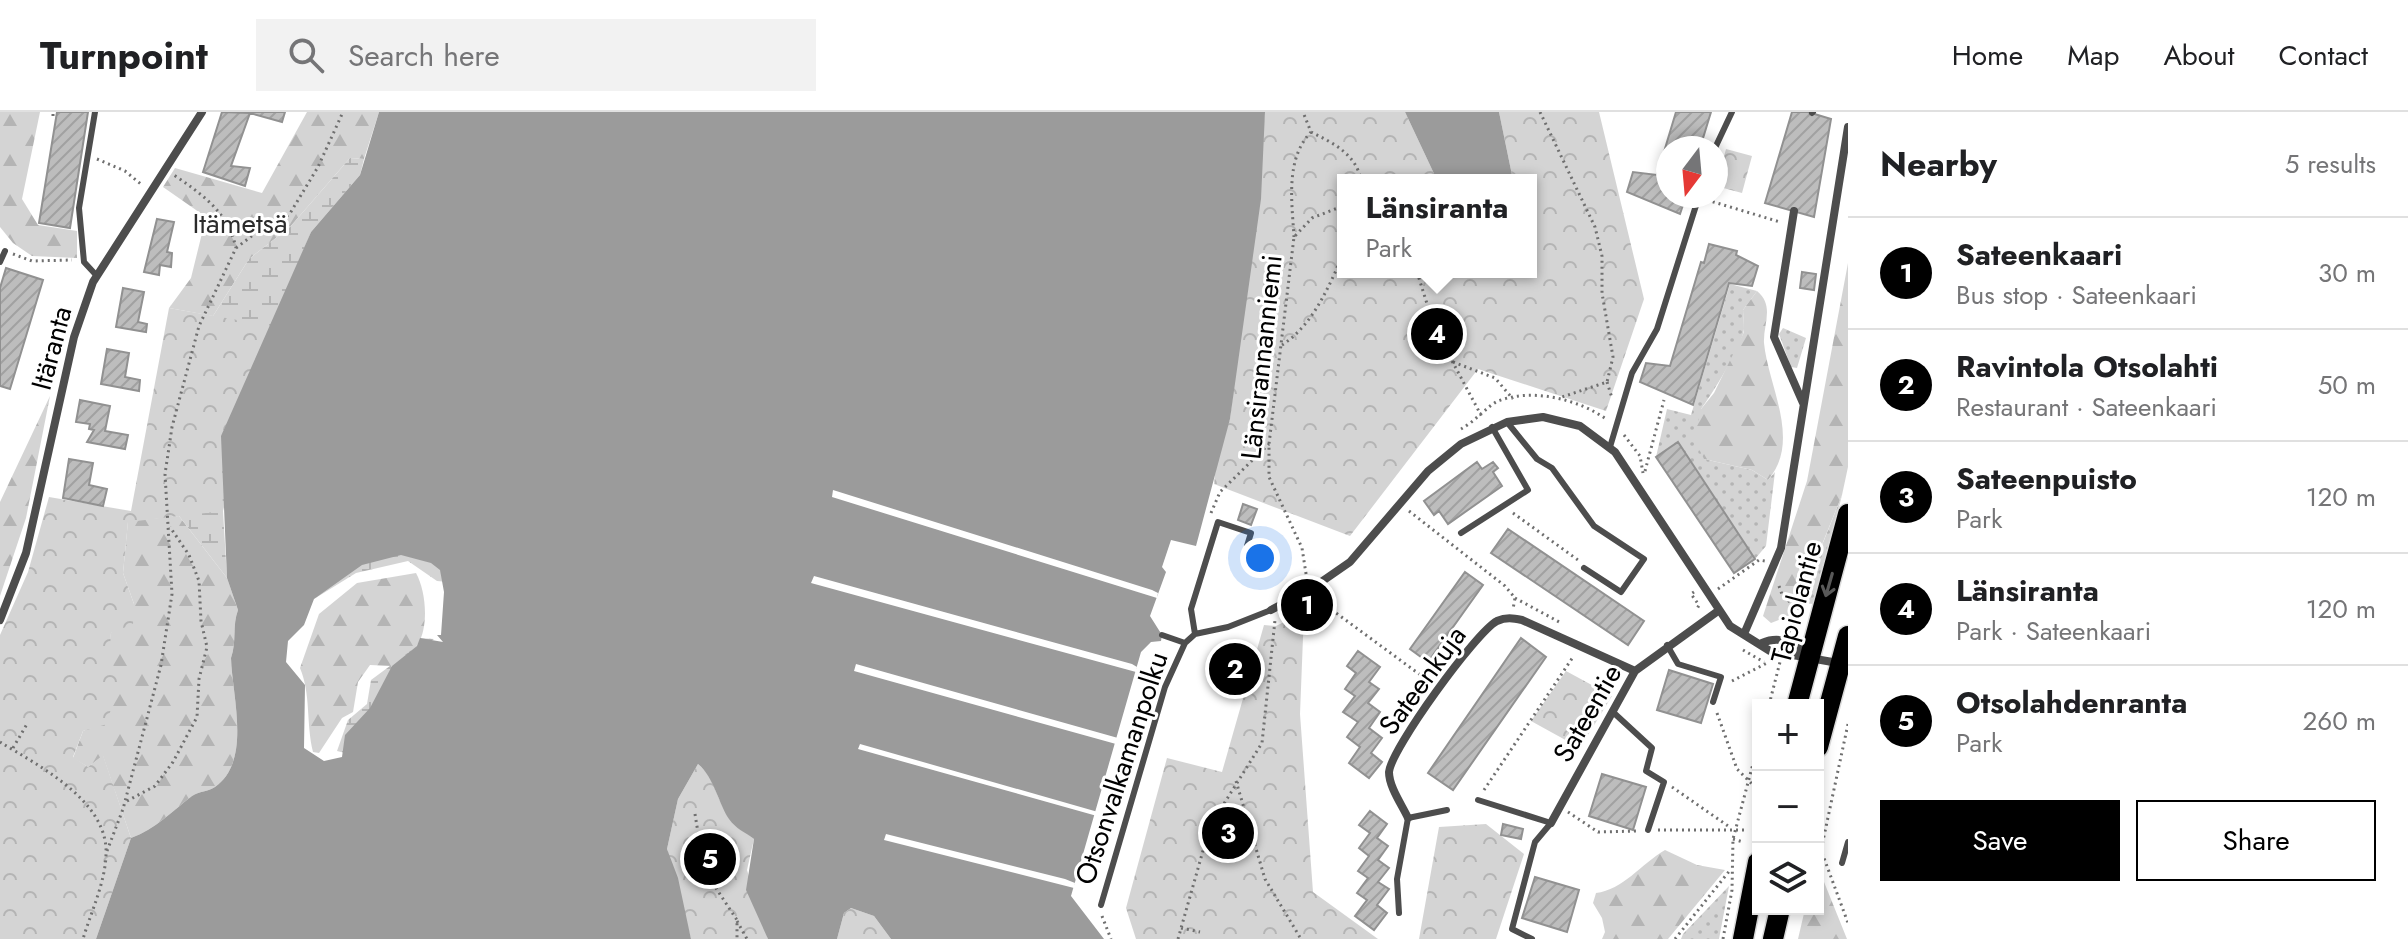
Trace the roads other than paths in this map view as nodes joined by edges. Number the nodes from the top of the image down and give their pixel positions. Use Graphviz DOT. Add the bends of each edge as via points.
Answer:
graph roads {
  1 [pos="95,112"];
  2 [pos="1732,112"];
  3 [pos="199,114"];
  4 [pos="1848,127"];
  5 [pos="1721,136"];
  6 [pos="1696,208"];
  7 [pos="1794,211"];
  8 [pos="5,251"];
  9 [pos="0,262"];
  10 [pos="97,276"];
  11 [pos="1804,405"];
  12 [pos="1507,422"];
  13 [pos="1492,427"];
  14 [pos="1610,447"];
  15 [pos="1848,514"];
  16 [pos="1461,533"];
  17 [pos="1247,546"];
  18 [pos="1584,568"];
  19 [pos="1718,611"];
  20 [pos="1273,614"];
  21 [pos="0,620"];
  22 [pos="1195,634"];
  23 [pos="1744,634"];
  24 [pos="1162,635"];
  25 [pos="1848,636"];
  26 [pos="1185,643"];
  27 [pos="1762,643"];
  28 [pos="1667,645"];
  29 [pos="1809,656"];
  30 [pos="1844,665"];
  31 [pos="1635,671"];
  32 [pos="1798,699"];
  33 [pos="1713,702"];
  34 [pos="1614,713"];
  35 [pos="1824,728"];
  36 [pos="1478,800"];
  37 [pos="1447,810"];
  38 [pos="1408,818"];
  39 [pos="1551,823"];
  40 [pos="1648,830"];
  41 [pos="1848,842"];
  42 [pos="1842,863"];
  43 [pos="1752,893"];
  44 [pos="1101,905"];
  45 [pos="1399,913"];
  46 [pos="1779,915"];
  47 [pos="1532,939"];
  48 [pos="1743,939"];
  49 [pos="1773,939"];
  1 -- 10 [label="lane" via="79,208 84,262"];
  2 -- 5 [label="lane"];
  3 -- 10 [label="street, Itäranta"];
  4 -- 11 [label="street"];
  6 -- 14 [label="lane" via="1657,329 1632,373"];
  7 -- 11 [label="street" via="1774,337"];
  8 -- 9 [label="lane"];
  10 -- 21 [label="street, Itäranta" via="74,337 26,553"];
  11 -- 23 [label="street" via="1781,548"];
  12 -- 13 [label="street"];
  12 -- 14 [label="street" via="1543,417 1565,421"];
  12 -- 18 [label="lane" via="1537,459 1552,468 1594,526 1644,559 1621,592"];
  13 -- 16 [label="lane" via="1528,490"];
  13 -- 20 [label="street" via="1428,471 1350,562"];
  14 -- 19 [label="street"];
  15 -- 29 [label="main road, Tapiolantie, one-way"];
  17 -- 22 [label="lane" via="1251,533 1218,522 1191,609"];
  19 -- 23 [label="street"];
  19 -- 28 [label="street, Sateentie"];
  20 -- 22 [label="lane, Otsonvalkamanpolku"];
  22 -- 26 [label="lane, Otsonvalkamanpolku"];
  23 -- 27 [label="street"];
  24 -- 26 [label="lane"];
  25 -- 30 [label="main road, Tapiolantie"];
  26 -- 44 [label="lane, Otsonvalkamanpolku" via="1165,687"];
  27 -- 29 [label="street" via="1793,658"];
  27 -- 29 [label="street" via="1786,641"];
  28 -- 31 [label="street, Sateentie"];
  28 -- 33 [label="lane" via="1678,664 1721,677"];
  29 -- 30 [label="street"];
  29 -- 32 [label="main road, Tapiolantie"];
  30 -- 35 [label="main road, Tapiolantie"];
  31 -- 34 [label="street, Sateentie"];
  31 -- 38 [label="street, Sateenkuja" via="1512,618 1489,626 1467,649 1391,763 1390,778"];
  34 -- 39 [label="street, Sateentie"];
  34 -- 40 [label="lane" via="1652,748 1646,771 1664,782"];
  36 -- 39 [label="lane"];
  37 -- 38 [label="lane"];
  38 -- 45 [label="lane" via="1397,879"];
  39 -- 47 [label="lane" via="1535,842 1512,929"];
  41 -- 42 [label="lane"];
  43 -- 48 [label="main road"];
  46 -- 49 [label="main road"];
}
